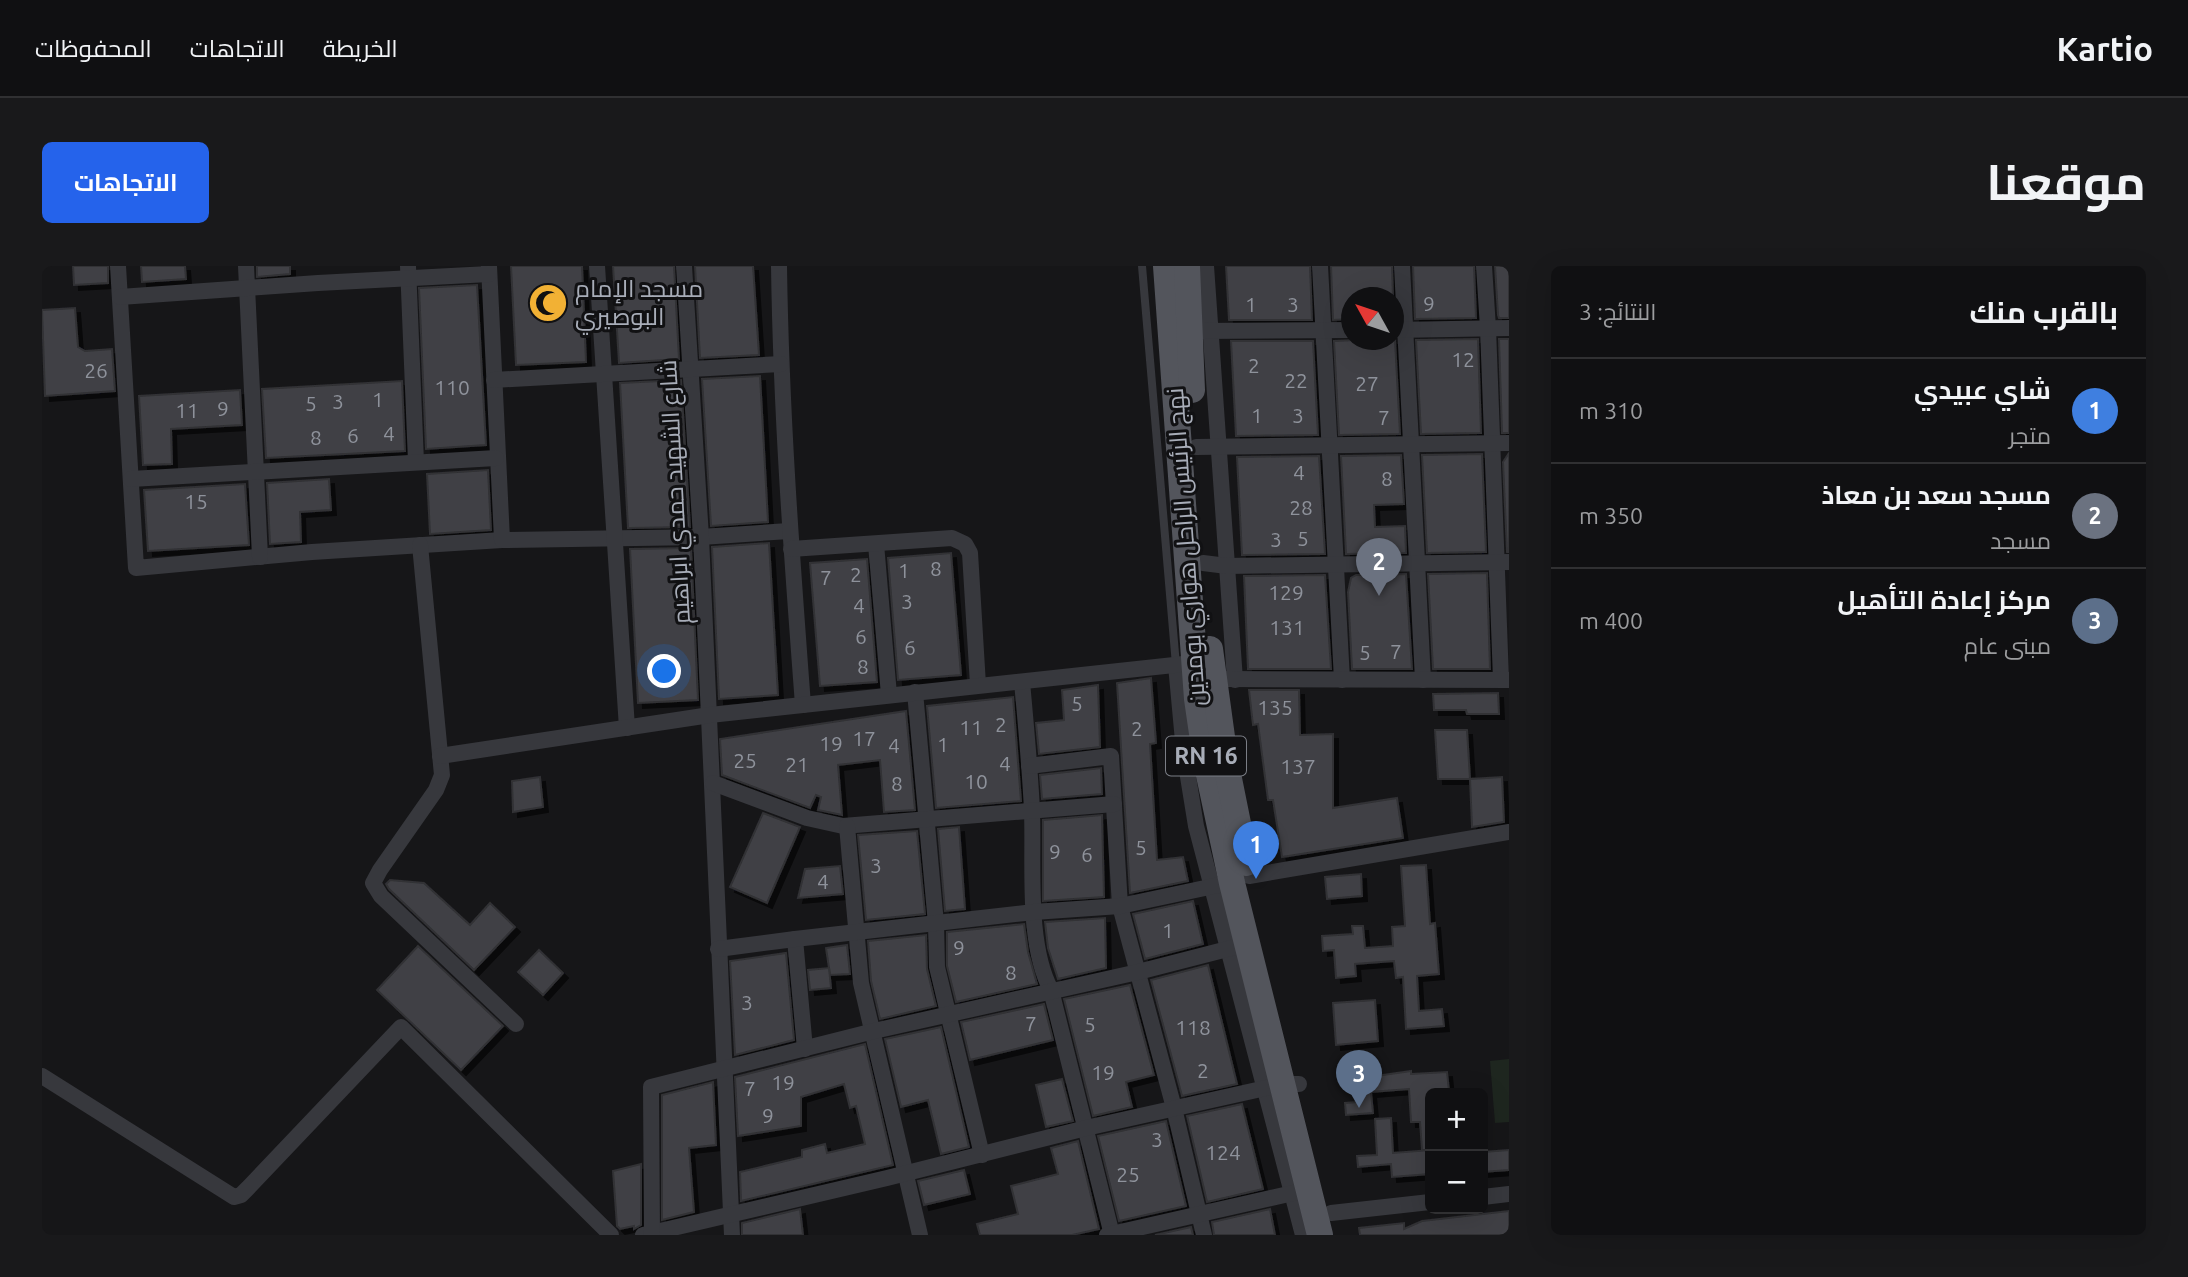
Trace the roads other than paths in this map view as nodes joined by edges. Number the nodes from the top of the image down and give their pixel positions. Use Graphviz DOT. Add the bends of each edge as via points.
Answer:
graph roads {
  1 [pos="118,266"];
  2 [pos="246,266"];
  3 [pos="597,266"];
  4 [pos="684,266"];
  5 [pos="779,266"];
  6 [pos="1142,266"];
  7 [pos="1167,266"];
  8 [pos="1187,266"];
  9 [pos="1206,266"];
  10 [pos="1320,266"];
  11 [pos="1402,266"];
  12 [pos="1484,266"];
  13 [pos="489,270"];
  14 [pos="408,272"];
  15 [pos="327,274"];
  16 [pos="248,287"];
  17 [pos="1401,287"];
  18 [pos="120,297"];
  19 [pos="1167,302"];
  20 [pos="1488,328"];
  21 [pos="1509,328"];
  22 [pos="1324,330"];
  23 [pos="1341,330"];
  24 [pos="1404,330"];
  25 [pos="1200,331"];
  26 [pos="1401,350"];
  27 [pos="781,364"];
  28 [pos="690,368"];
  29 [pos="605,373"];
  30 [pos="495,380"];
  31 [pos="1188,435"];
  32 [pos="1501,443"];
  33 [pos="1412,444"];
  34 [pos="1329,445"];
  35 [pos="496,458"];
  36 [pos="416,461"];
  37 [pos="255,472"];
  38 [pos="131,479"];
  39 [pos="789,531"];
  40 [pos="701,537"];
  41 [pos="615,538"];
  42 [pos="502,540"];
  43 [pos="876,544"];
  44 [pos="420,545"];
  45 [pos="791,549"];
  46 [pos="260,557"];
  47 [pos="1418,562"];
  48 [pos="1503,562"];
  49 [pos="1215,564"];
  50 [pos="1336,564"];
  51 [pos="1205,670"];
  52 [pos="1342,680"];
  53 [pos="1423,680"];
  54 [pos="1505,680"];
  55 [pos="1022,682"];
  56 [pos="978,685"];
  57 [pos="915,692"];
  58 [pos="889,695"];
  59 [pos="803,705"];
  60 [pos="710,715"];
  61 [pos="627,728"];
  62 [pos="440,756"];
  63 [pos="1029,766"];
  64 [pos="713,783"];
  65 [pos="1114,804"];
  66 [pos="1032,811"];
  67 [pos="926,820"];
  68 [pos="848,826"];
  69 [pos="1509,832"];
  70 [pos="1230,882"];
  71 [pos="1120,906"];
  72 [pos="1034,912"];
  73 [pos="936,924"];
  74 [pos="856,933"];
  75 [pos="795,939"];
  76 [pos="1237,946"];
  77 [pos="718,949"];
  78 [pos="1138,972"];
  79 [pos="1051,990"];
  80 [pos="947,1016"];
  81 [pos="516,1024"];
  82 [pos="874,1031"];
  83 [pos="805,1049"];
  84 [pos="725,1070"];
  85 [pos="42,1076"];
  86 [pos="1283,1085"];
  87 [pos="1174,1108"];
  88 [pos="1086,1128"];
  89 [pos="982,1155"];
  90 [pos="904,1174"];
  91 [pos="1301,1191"];
  92 [pos="1509,1194"];
  93 [pos="1488,1196"];
  94 [pos="1425,1203"];
  95 [pos="731,1214"];
  96 [pos="1199,1216"];
  97 [pos="1329,1228"];
  98 [pos="648,1234"];
  99 [pos="611,1235"];
  100 [pos="732,1235"];
  101 [pos="920,1235"];
  102 [pos="1110,1235"];
  103 [pos="1203,1235"];
  104 [pos="1303,1235"];
  1 -- 18 [label="street"];
  2 -- 16 [label="street"];
  3 -- 29 [label="street"];
  4 -- 28 [label="street, شارع الشهيد حمدي ابراهيم"];
  5 -- 27 [label="street"];
  6 -- 19 [label="lane"];
  7 -- 19 [label="main road, نهج الرئيس الراحل هواري بومدين / RN 16"];
  8 -- 19 [label="main road, نهج الرئيس الراحل هواري بومدين / RN 16"];
  9 -- 25 [label="street"];
  10 -- 22 [label="street"];
  11 -- 17 [label="street"];
  12 -- 20 [label="street"];
  13 -- 14 [label="street"];
  13 -- 30 [label="street"];
  14 -- 15 [label="street"];
  14 -- 36 [label="street"];
  15 -- 16 [label="street"];
  16 -- 18 [label="street"];
  16 -- 37 [label="street"];
  18 -- 38 [label="street"];
  19 -- 25 [label="main road, نهج الرئيس الراحل هواري بومدين / RN 16"];
  19 -- 31 [label="main road, نهج الرئيس الراحل هواري بومدين / RN 16" via="1161,358"];
  20 -- 21 [label="street"];
  20 -- 24 [label="street"];
  20 -- 32 [label="street"];
  22 -- 23 [label="street"];
  22 -- 25 [label="street"];
  22 -- 34 [label="street"];
  25 -- 31 [label="main road, نهج الرئيس الراحل هواري بومدين / RN 16"];
  26 -- 33 [label="street"];
  27 -- 28 [label="street"];
  27 -- 39 [label="street"];
  28 -- 29 [label="street"];
  28 -- 40 [label="street, شارع الشهيد حمدي ابراهيم"];
  29 -- 30 [label="street"];
  29 -- 41 [label="street"];
  30 -- 35 [label="street"];
  31 -- 34 [label="street"];
  31 -- 49 [label="main road, نهج الرئيس الراحل هواري بومدين / RN 16"];
  31 -- 51 [label="main road, نهج الرئيس الراحل هواري بومدين / RN 16"];
  32 -- 33 [label="street"];
  32 -- 48 [label="street"];
  33 -- 34 [label="street"];
  33 -- 47 [label="street"];
  34 -- 50 [label="street"];
  35 -- 36 [label="street"];
  35 -- 42 [label="street"];
  36 -- 37 [label="street"];
  37 -- 38 [label="street"];
  37 -- 46 [label="street"];
  38 -- 46 [label="street" via="136,568"];
  39 -- 40 [label="street"];
  39 -- 45 [label="street"];
  40 -- 41 [label="street"];
  40 -- 60 [label="street, شارع الشهيد حمدي ابراهيم"];
  41 -- 42 [label="street"];
  41 -- 61 [label="street"];
  42 -- 44 [label="street"];
  43 -- 45 [label="street"];
  43 -- 56 [label="street" via="952,537 965,544 970,553"];
  43 -- 58 [label="street"];
  44 -- 46 [label="street"];
  44 -- 62 [label="street"];
  45 -- 59 [label="street"];
  47 -- 48 [label="street"];
  47 -- 50 [label="street"];
  47 -- 53 [label="street"];
  48 -- 54 [label="street"];
  49 -- 50 [label="street"];
  49 -- 51 [label="main road, نهج الرئيس الراحل هواري بومدين / RN 16"];
  50 -- 52 [label="street"];
  51 -- 52 [label="street"];
  51 -- 55 [label="street"];
  51 -- 70 [label="main road, نهج الرئيس الراحل هواري بومدين / RN 16" via="1225,759"];
  51 -- 70 [label="street" via="1190,789 1196,826"];
  52 -- 53 [label="street"];
  53 -- 54 [label="street"];
  55 -- 56 [label="street"];
  55 -- 63 [label="street"];
  56 -- 57 [label="street"];
  57 -- 58 [label="street"];
  57 -- 67 [label="street"];
  58 -- 59 [label="street"];
  59 -- 60 [label="street"];
  60 -- 61 [label="street"];
  60 -- 64 [label="street, شارع الشهيد حمدي ابراهيم"];
  61 -- 62 [label="street"];
  62 -- 81 [label="street" via="442,775 436,790 373,883 381,896"];
  63 -- 65 [label="street" via="1111,756"];
  63 -- 66 [label="street"];
  64 -- 68 [label="street" via="807,818"];
  64 -- 77 [label="street, شارع الشهيد حمدي ابراهيم"];
  65 -- 66 [label="street"];
  65 -- 71 [label="street"];
  66 -- 67 [label="street"];
  66 -- 72 [label="street"];
  67 -- 68 [label="street"];
  67 -- 73 [label="street"];
  68 -- 74 [label="street"];
  69 -- 70 [label="street"];
  70 -- 71 [label="street"];
  70 -- 76 [label="main road, نهج الرئيس الراحل هواري بومدين / RN 16"];
  70 -- 86 [label="main road, نهج الرئيس الراحل هواري بومدين / RN 16"];
  71 -- 72 [label="street"];
  71 -- 78 [label="street"];
  72 -- 73 [label="street"];
  72 -- 79 [label="street" via="1044,976"];
  73 -- 74 [label="street"];
  73 -- 80 [label="street" via="937,967"];
  74 -- 75 [label="street"];
  74 -- 82 [label="street" via="861,984"];
  75 -- 77 [label="street"];
  75 -- 83 [label="street"];
  76 -- 78 [label="street"];
  76 -- 86 [label="main road, نهج الرئيس الراحل هواري بومدين / RN 16"];
  77 -- 84 [label="street, شارع الشهيد حمدي ابراهيم"];
  78 -- 79 [label="street"];
  78 -- 87 [label="street"];
  79 -- 80 [label="street"];
  79 -- 88 [label="street"];
  80 -- 82 [label="street"];
  80 -- 89 [label="street"];
  82 -- 83 [label="street"];
  82 -- 90 [label="street"];
  83 -- 84 [label="street"];
  84 -- 95 [label="street, شارع الشهيد حمدي ابراهيم"];
  84 -- 98 [label="street" via="650,1087"];
  85 -- 99 [label="street" via="234,1196 248,1188 401,1027"];
  86 -- 87 [label="street"];
  86 -- 91 [label="main road, نهج الرئيس الراحل هواري بومدين / RN 16"];
  86 -- 97 [label="main road, نهج الرئيس الراحل هواري بومدين / RN 16"];
  87 -- 88 [label="street"];
  87 -- 96 [label="street"];
  88 -- 89 [label="street"];
  88 -- 102 [label="street"];
  89 -- 90 [label="street"];
  90 -- 95 [label="street"];
  90 -- 101 [label="street"];
  91 -- 96 [label="street"];
  91 -- 97 [label="main road, نهج الرئيس الراحل هواري بومدين / RN 16"];
  91 -- 104 [label="street"];
  92 -- 93 [label="street"];
  94 -- 97 [label="street"];
  95 -- 98 [label="street"];
  95 -- 100 [label="street, شارع الشهيد حمدي ابراهيم"];
  96 -- 102 [label="street"];
  96 -- 103 [label="street"];
}
